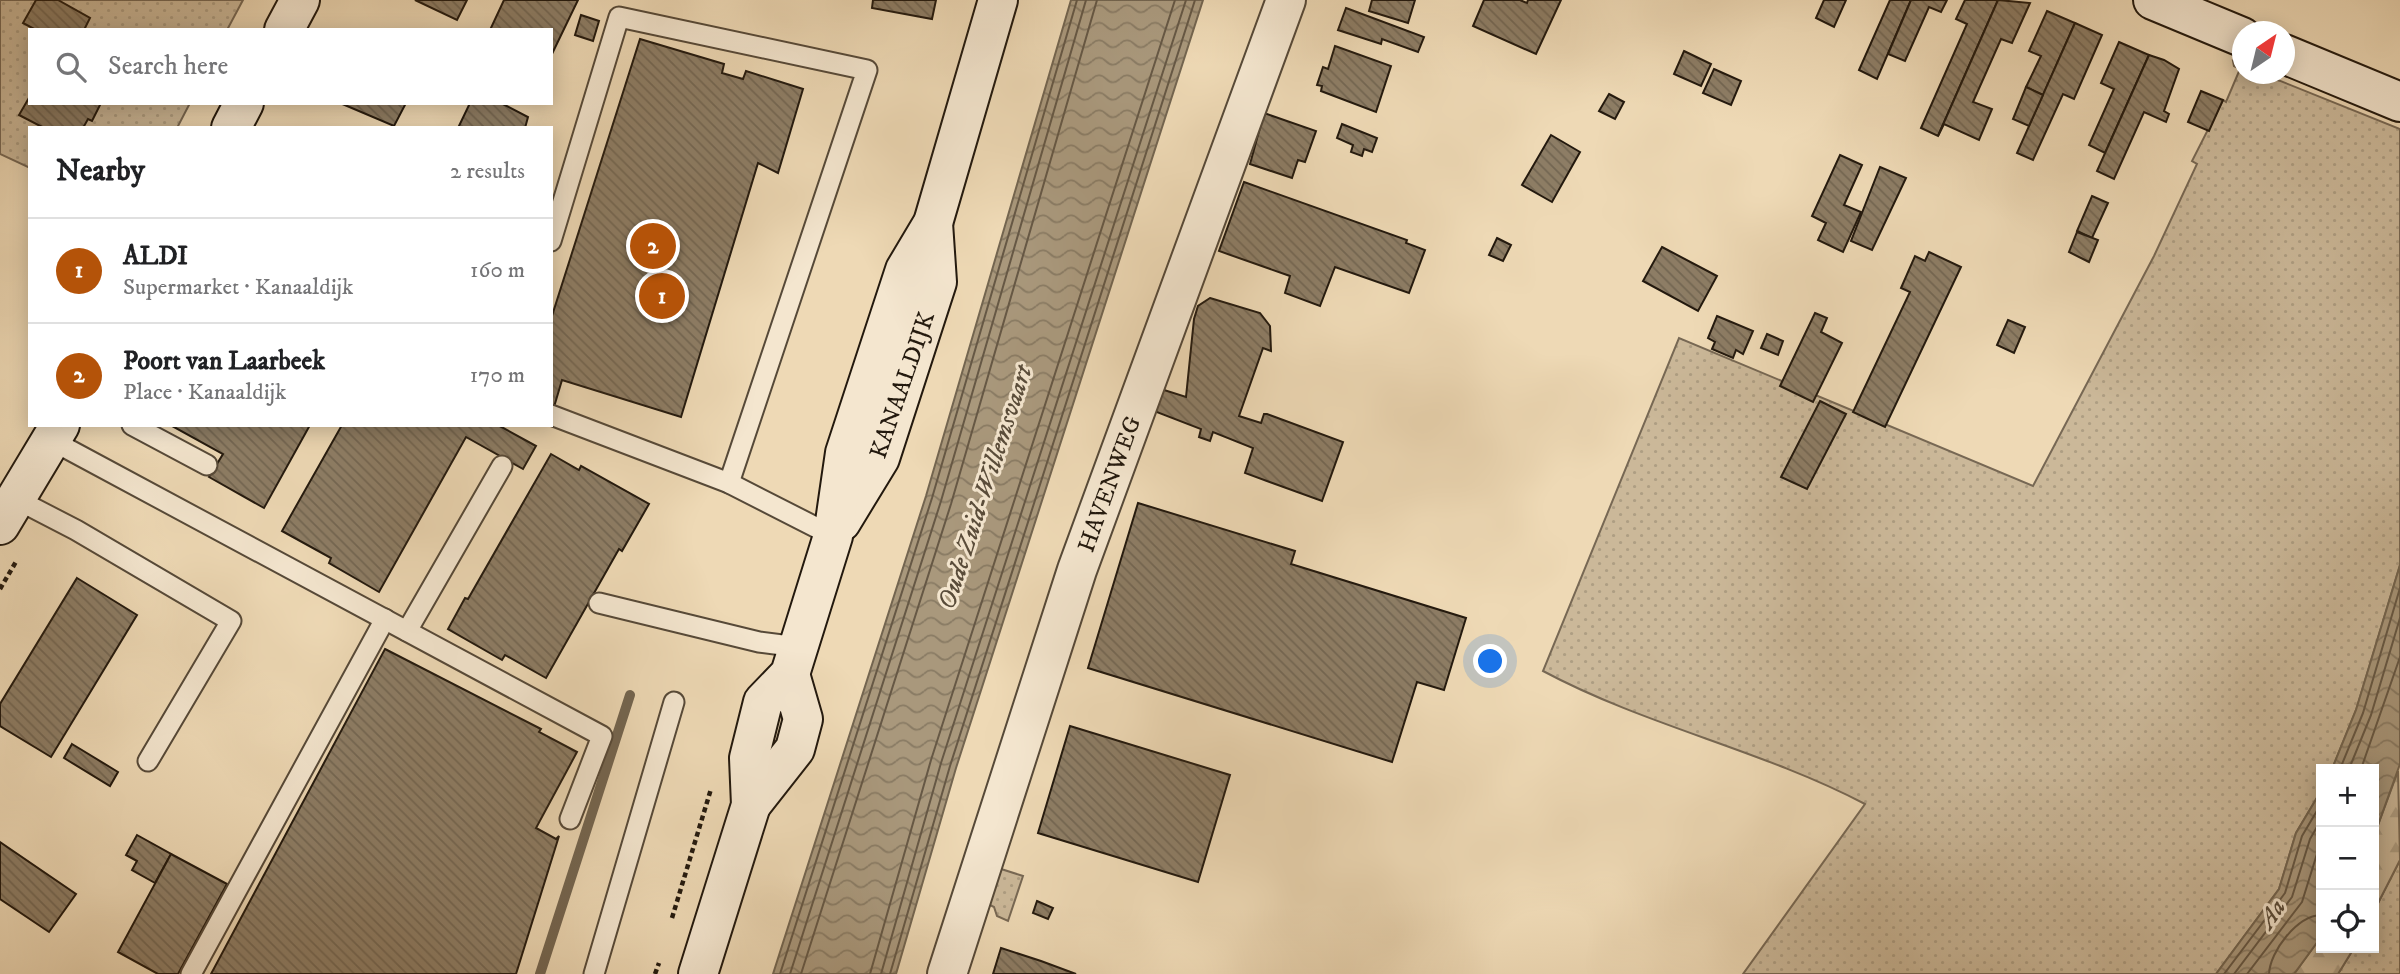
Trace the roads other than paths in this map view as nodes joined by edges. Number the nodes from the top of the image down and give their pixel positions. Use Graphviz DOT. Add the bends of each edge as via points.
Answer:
graph roads {
  1 [pos="300,0"];
  2 [pos="998,0"];
  3 [pos="1286,0"];
  4 [pos="2153,0"];
  5 [pos="285,28"];
  6 [pos="2232,33"];
  7 [pos="2295,59"];
  8 [pos="2400,102"];
  9 [pos="243,105"];
  10 [pos="232,126"];
  11 [pos="553,234"];
  12 [pos="553,416"];
  13 [pos="137,427"];
  14 [pos="55,433"];
  15 [pos="207,465"];
  16 [pos="502,466"];
  17 [pos="729,483"];
  18 [pos="8,512"];
  19 [pos="833,536"];
  20 [pos="599,603"];
  21 [pos="385,619"];
  22 [pos="407,631"];
  23 [pos="794,661"];
  24 [pos="674,702"];
  25 [pos="148,761"];
  26 [pos="570,819"];
  27 [pos="191,974"];
  28 [pos="594,974"];
  29 [pos="698,974"];
  30 [pos="947,974"];
  1 -- 5 [label="street"];
  2 -- 19 [label="street, KANAALDIJK" via="933,223 905,270 845,453"];
  3 -- 30 [label="street, HAVENWEG" via="1077,570"];
  4 -- 6 [label="street"];
  7 -- 8 [label="street"];
  9 -- 10 [label="street"];
  11 -- 17 [label="lane" via="619,17 867,70"];
  12 -- 17 [label="lane"];
  13 -- 15 [label="lane"];
  14 -- 18 [label="street"];
  14 -- 21 [label="lane"];
  16 -- 22 [label="lane"];
  17 -- 19 [label="lane"];
  18 -- 25 [label="lane" via="76,530 231,621"];
  19 -- 23 [label="street, KANAALDIJK"];
  20 -- 23 [label="lane" via="759,642"];
  21 -- 22 [label="lane"];
  21 -- 27 [label="lane"];
  22 -- 26 [label="lane" via="602,736"];
  23 -- 29 [label="street, KANAALDIJK" via="763,702 749,758 751,805"];
  24 -- 28 [label="lane"];
}
